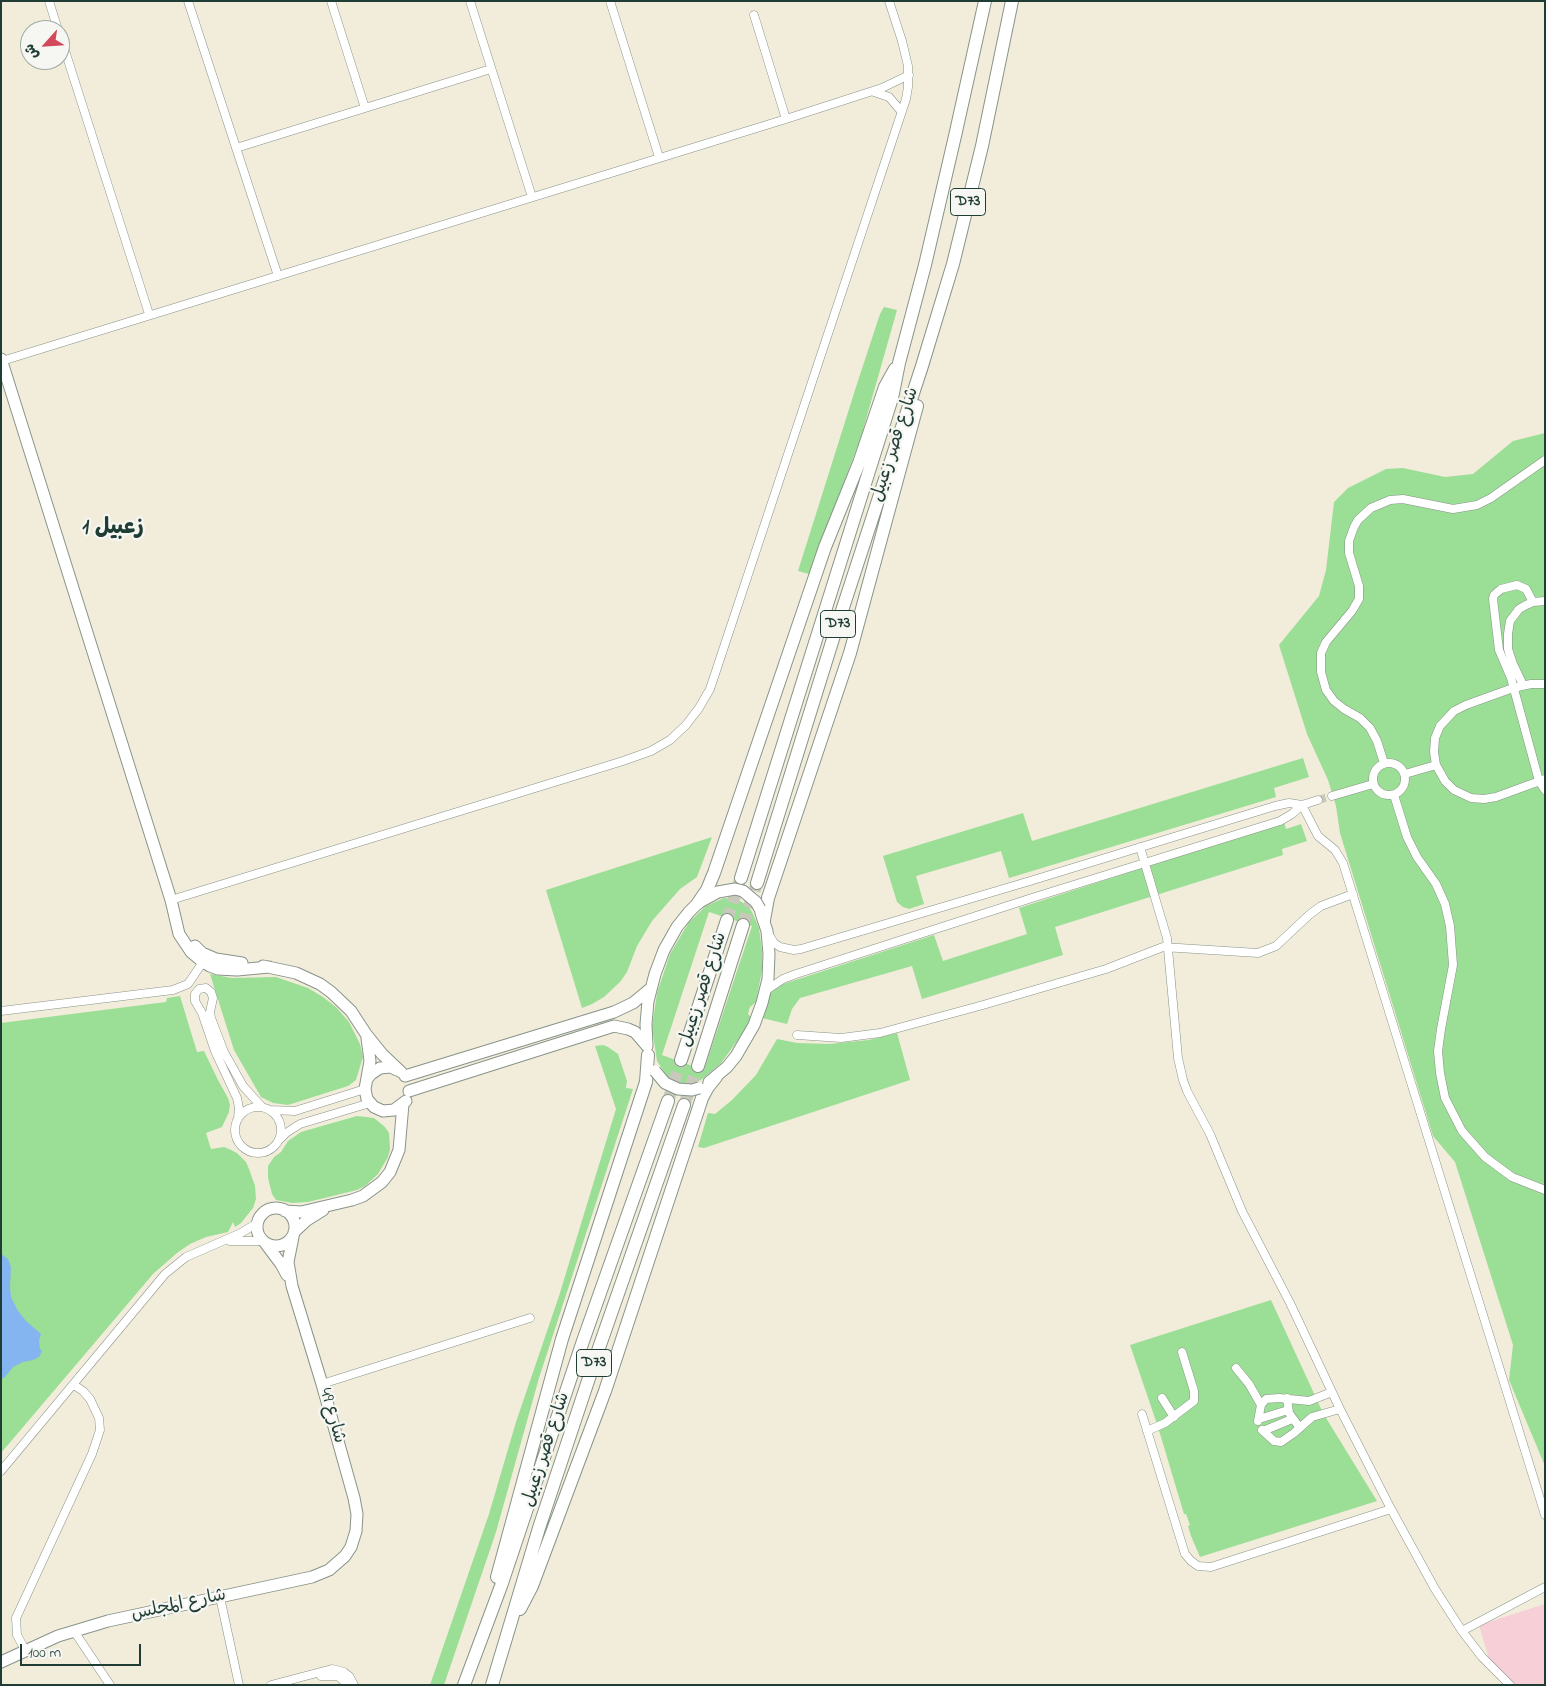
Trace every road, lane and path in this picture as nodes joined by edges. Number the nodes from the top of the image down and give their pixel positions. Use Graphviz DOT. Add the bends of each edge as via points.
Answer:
graph roads {
  1 [pos="49,1"];
  2 [pos="188,1"];
  3 [pos="331,1"];
  4 [pos="470,1"];
  5 [pos="610,1"];
  6 [pos="890,1"];
  7 [pos="985,1"];
  8 [pos="1012,1"];
  9 [pos="754,15"];
  10 [pos="55,20"];
  11 [pos="70,66"];
  12 [pos="491,69"];
  13 [pos="909,75"];
  14 [pos="872,91"];
  15 [pos="365,108"];
  16 [pos="902,111"];
  17 [pos="786,118"];
  18 [pos="236,148"];
  19 [pos="659,157"];
  20 [pos="532,197"];
  21 [pos="278,276"];
  22 [pos="149,314"];
  23 [pos="2,360"];
  24 [pos="899,363"];
  25 [pos="922,366"];
  26 [pos="1545,460"];
  27 [pos="1545,601"];
  28 [pos="1533,602"];
  29 [pos="1510,621"];
  30 [pos="1496,626"];
  31 [pos="1545,684"];
  32 [pos="1523,685"];
  33 [pos="1514,688"];
  34 [pos="1384,763"];
  35 [pos="1436,765"];
  36 [pos="1405,774"];
  37 [pos="1542,780"];
  38 [pos="1373,784"];
  39 [pos="1545,790"];
  40 [pos="1394,795"];
  41 [pos="1332,796"];
  42 [pos="1318,800"];
  43 [pos="1302,805"];
  44 [pos="1140,847"];
  45 [pos="1145,862"];
  46 [pos="741,878"];
  47 [pos="757,883"];
  48 [pos="1353,894"];
  49 [pos="171,900"];
  50 [pos="698,903"];
  51 [pos="727,920"];
  52 [pos="764,920"];
  53 [pos="743,925"];
  54 [pos="1168,946"];
  55 [pos="206,959"];
  56 [pos="650,990"];
  57 [pos="765,991"];
  58 [pos="1,1012"];
  59 [pos="366,1034"];
  60 [pos="797,1035"];
  61 [pos="648,1050"];
  62 [pos="681,1060"];
  63 [pos="698,1066"];
  64 [pos="403,1074"];
  65 [pos="716,1077"];
  66 [pos="366,1084"];
  67 [pos="409,1091"];
  68 [pos="668,1100"];
  69 [pos="370,1103"];
  70 [pos="403,1104"];
  71 [pos="684,1105"];
  72 [pos="262,1107"];
  73 [pos="270,1110"];
  74 [pos="384,1111"];
  75 [pos="238,1119"];
  76 [pos="400,1138"];
  77 [pos="280,1139"];
  78 [pos="1545,1190"];
  79 [pos="333,1205"];
  80 [pos="285,1211"];
  81 [pos="257,1223"];
  82 [pos="293,1234"];
  83 [pos="223,1242"];
  84 [pos="264,1243"];
  85 [pos="292,1286"];
  86 [pos="530,1318"];
  87 [pos="1182,1352"];
  88 [pos="1236,1368"];
  89 [pos="322,1384"];
  90 [pos="74,1385"];
  91 [pos="1332,1392"];
  92 [pos="1162,1398"];
  93 [pos="1286,1398"];
  94 [pos="1261,1405"];
  95 [pos="1340,1409"];
  96 [pos="1288,1410"];
  97 [pos="1142,1414"];
  98 [pos="1174,1417"];
  99 [pos="1292,1419"];
  100 [pos="1300,1428"];
  101 [pos="1147,1431"];
  102 [pos="1,1471"];
  103 [pos="1391,1509"];
  104 [pos="1545,1515"];
  105 [pos="351,1547"];
  106 [pos="1545,1588"];
  107 [pos="220,1597"];
  108 [pos="491,1612"];
  109 [pos="510,1624"];
  110 [pos="74,1631"];
  111 [pos="1462,1631"];
  112 [pos="25,1650"];
  113 [pos="1,1662"];
  114 [pos="302,1678"];
  115 [pos="110,1685"];
  116 [pos="239,1685"];
  117 [pos="271,1685"];
  118 [pos="348,1685"];
  119 [pos="354,1685"];
  120 [pos="464,1685"];
  121 [pos="492,1685"];
  122 [pos="1510,1685"];
  1 -- 10 [label="street"];
  2 -- 18 [label="street"];
  3 -- 15 [label="street"];
  4 -- 12 [label="street"];
  5 -- 19 [label="street"];
  6 -- 13 [label="street" via="906,53"];
  7 -- 24 [label="main road, شارع قصر زعبيل / D73" via="925,265"];
  8 -- 25 [label="main road, شارع قصر زعبيل / D73" via="980,155 953,264"];
  9 -- 17 [label="street"];
  11 -- 22 [label="street"];
  12 -- 15 [label="street"];
  12 -- 20 [label="street"];
  13 -- 14 [label="street"];
  13 -- 16 [label="street"];
  14 -- 16 [label="street" via="889,97"];
  14 -- 17 [label="street"];
  15 -- 18 [label="street"];
  16 -- 49 [label="street" via="710,689 686,725 651,751 623,761"];
  17 -- 19 [label="street"];
  18 -- 21 [label="street"];
  19 -- 20 [label="street"];
  20 -- 21 [label="street"];
  21 -- 22 [label="street"];
  22 -- 23 [label="street"];
  23 -- 49 [label="street"];
  24 -- 46 [label="main road, شارع قصر زعبيل / D73" via="892,398"];
  24 -- 50 [label="main road" via="885,387 825,547 714,874"];
  25 -- 47 [label="main road, شارع قصر زعبيل / D73"];
  25 -- 52 [label="main road" via="920,397 850,652 768,898"];
  26 -- 34 [label="street" via="1477,505 1453,508 1404,499 1390,500 1370,508 1354,526 1349,553 1359,586 1359,599 1326,642 1320,659 1321,672 1326,690 1334,701 1370,728"];
  27 -- 28 [label="street"];
  28 -- 29 [label="street" via="1520,609"];
  28 -- 30 [label="street" via="1520,585 1501,589 1492,599"];
  29 -- 30 [label="street"];
  29 -- 32 [label="street" via="1508,649"];
  30 -- 33 [label="street" via="1499,650"];
  31 -- 32 [label="street"];
  32 -- 33 [label="street"];
  33 -- 35 [label="street" via="1466,705 1449,715 1435,738"];
  33 -- 37 [label="street"];
  34 -- 36 [label="street" via="1397,764"];
  34 -- 38 [label="street" via="1374,771"];
  35 -- 36 [label="street"];
  35 -- 37 [label="street" via="1445,782 1454,790 1477,799 1496,797"];
  36 -- 40 [label="street" via="1404,787"];
  37 -- 39 [label="street"];
  38 -- 40 [label="street" via="1381,794"];
  38 -- 41 [label="street"];
  40 -- 78 [label="street" via="1407,837 1436,884 1450,926 1453,965 1438,1051 1442,1086 1450,1110 1462,1132 1485,1157 1512,1177"];
  42 -- 43 [label="street"];
  43 -- 44 [label="street" via="1275,806"];
  43 -- 45 [label="street" via="1280,821"];
  43 -- 48 [label="street" via="1318,836 1341,859"];
  44 -- 45 [label="street"];
  44 -- 52 [label="street" via="801,949 780,947 770,937"];
  45 -- 54 [label="street"];
  45 -- 57 [label="street" via="796,974"];
  48 -- 54 [label="street" via="1314,910 1276,946 1265,952 1252,954"];
  48 -- 104 [label="street"];
  49 -- 55 [label="street" via="184,944"];
  50 -- 52 [label="street, bridge" via="718,892 735,889 756,902"];
  50 -- 56 [label="street" via="670,938"];
  51 -- 62 [label="main road, شارع قصر زعبيل"];
  52 -- 57 [label="street" via="769,967"];
  53 -- 63 [label="main road, شارع قصر زعبيل"];
  54 -- 60 [label="street" via="1106,968 880,1033 841,1038"];
  54 -- 91 [label="street" via="1178,1058 1183,1080 1242,1211"];
  55 -- 58 [label="street" via="188,984 173,990"];
  55 -- 59 [label="street" via="210,966 227,970 269,967 302,975 331,992 351,1011"];
  56 -- 61 [label="street" via="646,1024"];
  56 -- 64 [label="street" via="614,1012"];
  57 -- 65 [label="street" via="748,1036 736,1056"];
  59 -- 64 [label="street"];
  59 -- 66 [label="street" via="369,1052"];
  61 -- 65 [label="street, bridge" via="664,1083 678,1089 699,1088"];
  61 -- 67 [label="street" via="635,1032 614,1026"];
  61 -- 108 [label="main road" via="646,1082 562,1338 494,1588"];
  64 -- 66 [label="street" via="391,1067 380,1068 371,1074"];
  64 -- 67 [label="street"];
  65 -- 109 [label="main road" via="702,1098 605,1391 552,1534 532,1586"];
  66 -- 69 [label="street"];
  66 -- 73 [label="street" via="294,1111"];
  67 -- 70 [label="street"];
  68 -- 108 [label="main road, شارع قصر زعبيل / D73"];
  69 -- 74 [label="street"];
  69 -- 77 [label="street" via="300,1124"];
  70 -- 74 [label="street" via="394,1110"];
  70 -- 76 [label="street"];
  71 -- 109 [label="main road, شارع قصر زعبيل / D73" via="596,1354"];
  72 -- 73 [label="street"];
  72 -- 75 [label="street" via="248,1109"];
  72 -- 75 [label="street" via="243,1086 224,1052 210,1012 211,992 206,988 199,989 195,1001 237,1098"];
  73 -- 77 [label="street" via="279,1120"];
  74 -- 76 [label="street"];
  75 -- 77 [label="street" via="235,1128 238,1142 248,1151 266,1152"];
  76 -- 79 [label="street" via="395,1162 382,1182 363,1196"];
  79 -- 80 [label="street" via="301,1212"];
  79 -- 82 [label="street" via="307,1220"];
  80 -- 81 [label="street" via="270,1209"];
  80 -- 82 [label="street" via="292,1218"];
  81 -- 83 [label="street"];
  81 -- 84 [label="street" via="257,1233"];
  82 -- 84 [label="street" via="281,1246"];
  82 -- 85 [label="street, شارع 49" via="288,1262"];
  83 -- 84 [label="street"];
  83 -- 90 [label="street" via="192,1254 164,1274"];
  84 -- 85 [label="street, شارع 49" via="281,1264"];
  85 -- 89 [label="street, شارع 49"];
  86 -- 89 [label="street"];
  87 -- 98 [label="street" via="1194,1398"];
  88 -- 94 [label="street" via="1250,1384"];
  89 -- 105 [label="street, شارع 49" via="354,1498 356,1523"];
  90 -- 102 [label="street"];
  90 -- 112 [label="street" via="90,1399 99,1418 100,1430 16,1618 17,1635"];
  91 -- 93 [label="street" via="1309,1401"];
  91 -- 95 [label="street"];
  92 -- 98 [label="street"];
  93 -- 94 [label="street" via="1266,1399"];
  93 -- 96 [label="street"];
  94 -- 96 [label="street" via="1258,1420"];
  95 -- 100 [label="street" via="1312,1417"];
  95 -- 103 [label="street"];
  96 -- 99 [label="street"];
  97 -- 101 [label="street"];
  98 -- 101 [label="street"];
  99 -- 100 [label="street"];
  99 -- 100 [label="street" via="1263,1431 1278,1442"];
  101 -- 103 [label="street" via="1186,1554 1198,1566 1211,1567"];
  103 -- 111 [label="street"];
  105 -- 107 [label="street, شارع المجلس" via="338,1564 321,1574"];
  106 -- 111 [label="street"];
  107 -- 110 [label="street, شارع المجلس"];
  107 -- 116 [label="street"];
  108 -- 120 [label="main road, شارع قصر زعبيل / D73"];
  109 -- 121 [label="main road, شارع قصر زعبيل / D73"];
  110 -- 112 [label="street, شارع المجلس"];
  110 -- 115 [label="street"];
  111 -- 122 [label="street"];
  112 -- 113 [label="street, شارع المجلس"];
  114 -- 117 [label="street"];
  114 -- 118 [label="street" via="332,1675"];
  114 -- 119 [label="street" via="326,1670 338,1670 349,1676"];
}
